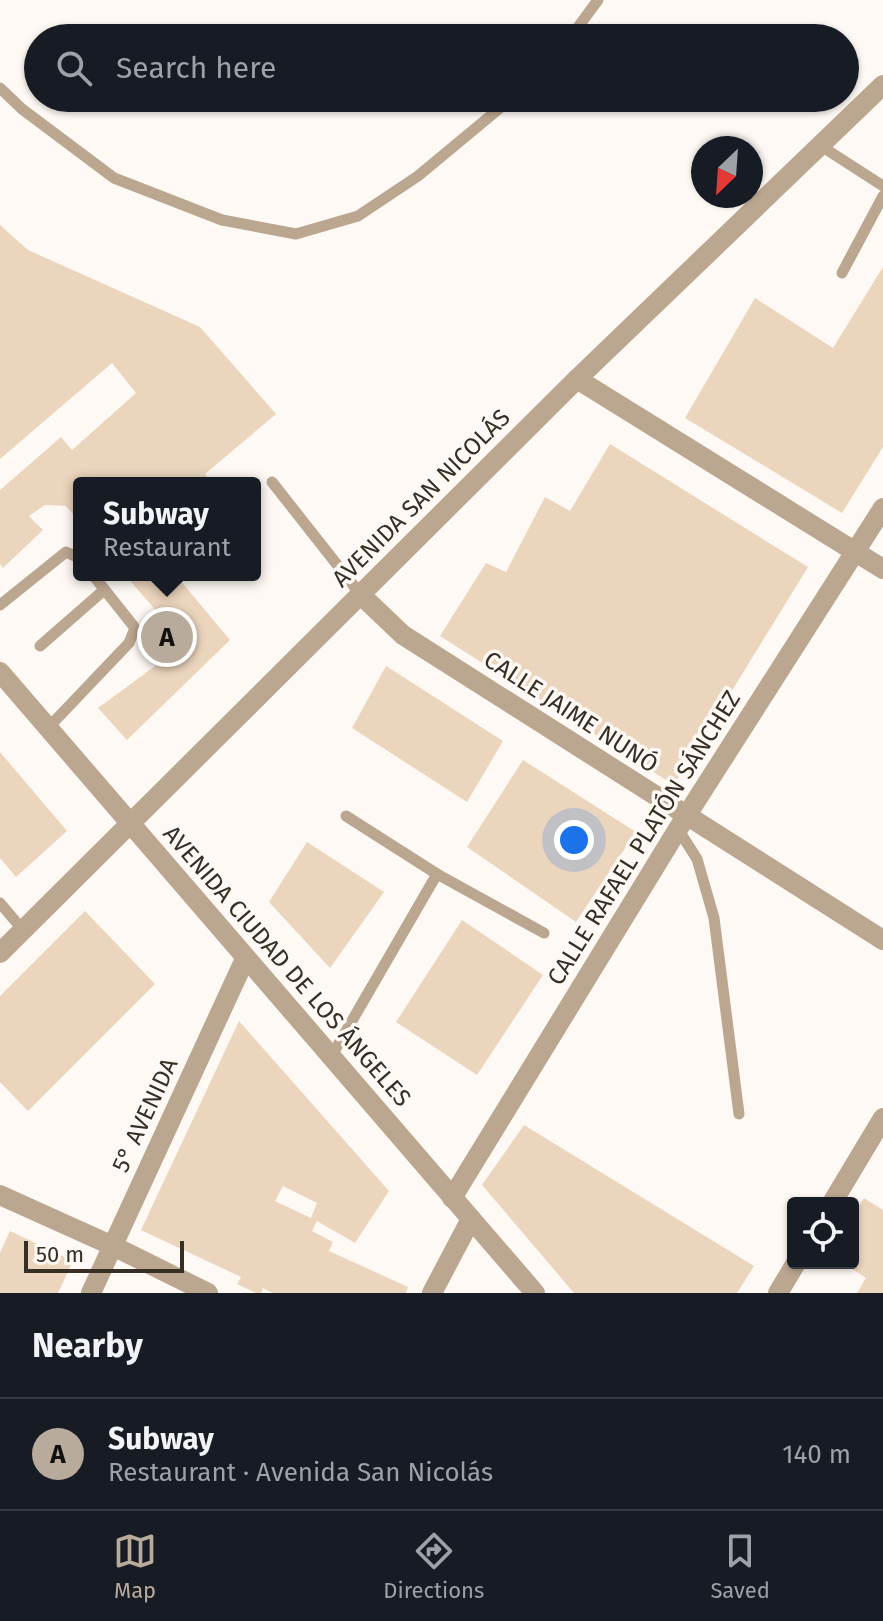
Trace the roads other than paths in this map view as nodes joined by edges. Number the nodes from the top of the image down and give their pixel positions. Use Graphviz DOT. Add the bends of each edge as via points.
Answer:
graph roads {
  1 [pos="598,0"];
  2 [pos="580,24"];
  3 [pos="883,85"];
  4 [pos="0,88"];
  5 [pos="859,109"];
  6 [pos="24,110"];
  7 [pos="26,112"];
  8 [pos="495,112"];
  9 [pos="856,112"];
  10 [pos="821,146"];
  11 [pos="883,186"];
  12 [pos="883,196"];
  13 [pos="842,273"];
  14 [pos="577,379"];
  15 [pos="272,482"];
  16 [pos="883,508"];
  17 [pos="855,552"];
  18 [pos="73,555"];
  19 [pos="883,569"];
  20 [pos="97,581"];
  21 [pos="104,590"];
  22 [pos="361,595"];
  23 [pos="0,605"];
  24 [pos="40,646"];
  25 [pos="0,672"];
  26 [pos="48,728"];
  27 [pos="346,816"];
  28 [pos="129,823"];
  29 [pos="682,823"];
  30 [pos="437,874"];
  31 [pos="0,903"];
  32 [pos="23,930"];
  33 [pos="544,933"];
  34 [pos="883,940"];
  35 [pos="0,953"];
  36 [pos="245,959"];
  37 [pos="331,1057"];
  38 [pos="739,1114"];
  39 [pos="883,1118"];
  40 [pos="0,1195"];
  41 [pos="836,1197"];
  42 [pos="452,1198"];
  43 [pos="471,1219"];
  44 [pos="113,1246"];
  45 [pos="792,1269"];
  46 [pos="91,1293"];
  47 [pos="208,1293"];
  48 [pos="432,1293"];
  49 [pos="535,1293"];
  50 [pos="778,1293"];
  1 -- 2 [label="lane"];
  3 -- 5 [label="street, AVENIDA SAN NICOLÁS"];
  4 -- 6 [label="lane"];
  7 -- 8 [label="lane" via="114,178 222,220 296,234 358,216 418,176"];
  9 -- 10 [label="street, AVENIDA SAN NICOLÁS"];
  10 -- 11 [label="lane"];
  10 -- 14 [label="street, AVENIDA SAN NICOLÁS"];
  12 -- 13 [label="lane"];
  14 -- 17 [label="street"];
  14 -- 22 [label="street, AVENIDA SAN NICOLÁS"];
  15 -- 22 [label="lane"];
  16 -- 17 [label="street, CALLE RAFAEL PLATÓN SÁNCHEZ"];
  17 -- 19 [label="street"];
  17 -- 29 [label="street, CALLE RAFAEL PLATÓN SÁNCHEZ"];
  18 -- 23 [label="lane" via="66,552"];
  20 -- 21 [label="lane"];
  21 -- 24 [label="lane"];
  21 -- 26 [label="lane" via="135,628 129,643"];
  22 -- 28 [label="street, AVENIDA SAN NICOLÁS"];
  22 -- 29 [label="street, CALLE JAIME NUNÓ" via="403,635"];
  25 -- 26 [label="street, AVENIDA CIUDAD DE LOS ÁNGELES"];
  26 -- 28 [label="street, AVENIDA CIUDAD DE LOS ÁNGELES"];
  27 -- 30 [label="lane"];
  28 -- 32 [label="street, AVENIDA SAN NICOLÁS"];
  28 -- 36 [label="street, AVENIDA CIUDAD DE LOS ÁNGELES"];
  29 -- 34 [label="street, CALLE JAIME NUNÓ"];
  29 -- 38 [label="lane" via="714,918"];
  29 -- 42 [label="street, CALLE RAFAEL PLATÓN SÁNCHEZ"];
  30 -- 33 [label="lane"];
  30 -- 37 [label="lane"];
  31 -- 32 [label="lane"];
  32 -- 35 [label="street, AVENIDA SAN NICOLÁS"];
  36 -- 37 [label="street, AVENIDA CIUDAD DE LOS ÁNGELES"];
  36 -- 44 [label="street, 5° AVENIDA"];
  37 -- 42 [label="street, AVENIDA CIUDAD DE LOS ÁNGELES"];
  39 -- 41 [label="street"];
  40 -- 44 [label="street"];
  42 -- 43 [label="street, AVENIDA CIUDAD DE LOS ÁNGELES"];
  43 -- 48 [label="street"];
  43 -- 49 [label="street, AVENIDA CIUDAD DE LOS ÁNGELES"];
  44 -- 46 [label="street, 5° AVENIDA"];
  44 -- 47 [label="street"];
  45 -- 50 [label="street"];
}
